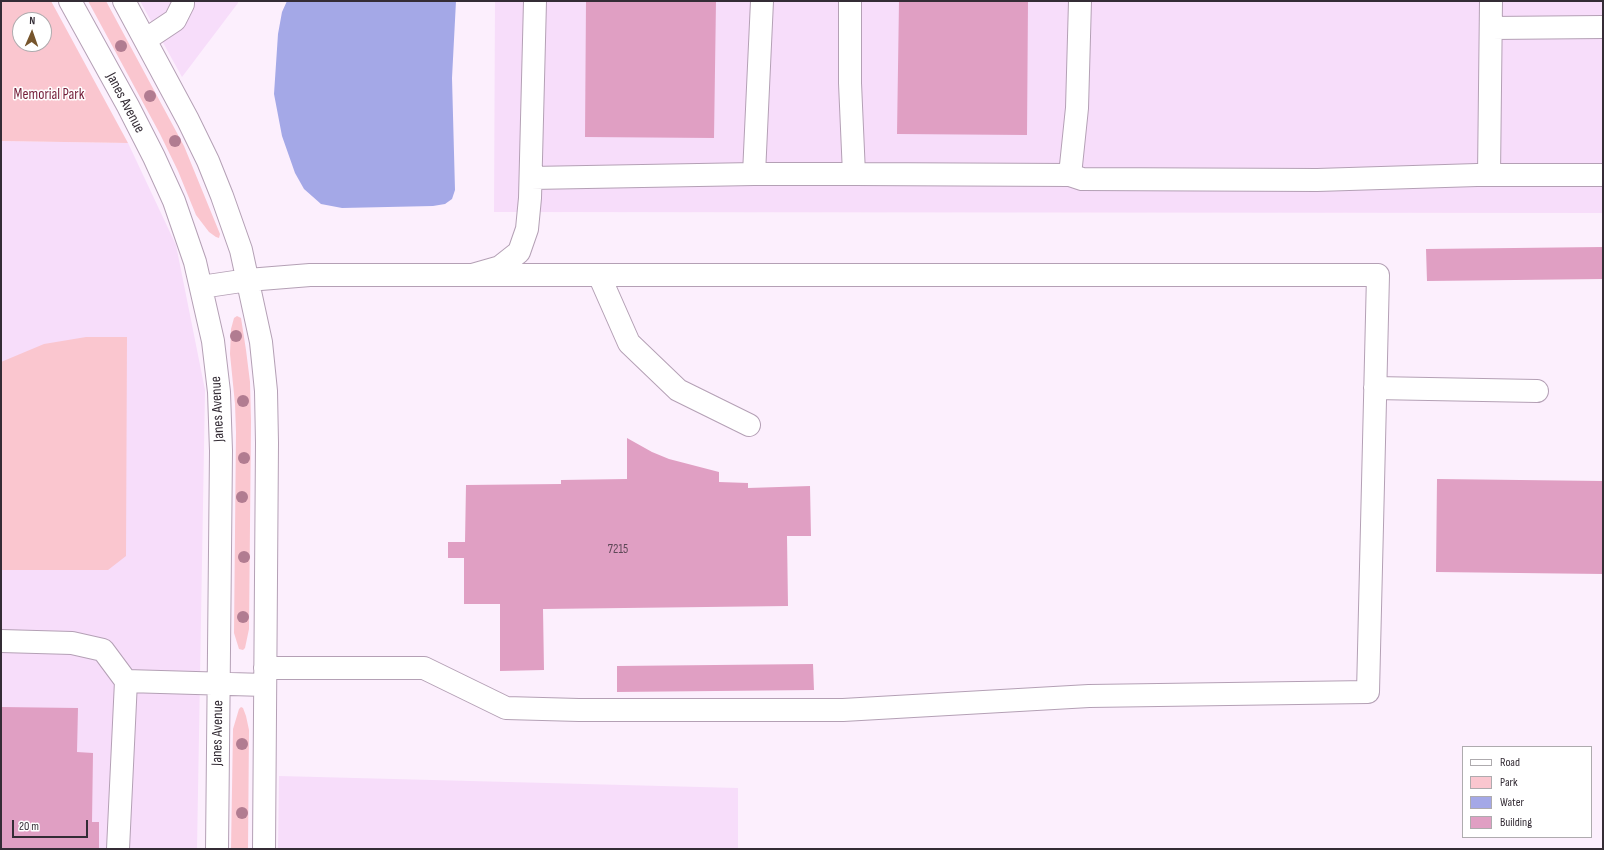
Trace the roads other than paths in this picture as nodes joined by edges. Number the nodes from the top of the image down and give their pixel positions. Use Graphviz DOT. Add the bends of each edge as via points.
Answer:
graph roads {
  1 [pos="70,1"];
  2 [pos="124,1"];
  3 [pos="183,1"];
  4 [pos="535,1"];
  5 [pos="762,1"];
  6 [pos="850,1"];
  7 [pos="1080,1"];
  8 [pos="1491,1"];
  9 [pos="1603,27"];
  10 [pos="1491,28"];
  11 [pos="145,40"];
  12 [pos="754,174"];
  13 [pos="854,174"];
  14 [pos="1070,175"];
  15 [pos="1489,175"];
  16 [pos="1603,175"];
  17 [pos="531,178"];
  18 [pos="472,275"];
  19 [pos="599,275"];
  20 [pos="248,280"];
  21 [pos="201,287"];
  22 [pos="1375,388"];
  23 [pos="1537,391"];
  24 [pos="749,425"];
  25 [pos="1,641"];
  26 [pos="265,676"];
  27 [pos="126,682"];
  28 [pos="218,684"];
  29 [pos="118,849"];
  30 [pos="217,849"];
  31 [pos="264,849"];
  1 -- 21 [label="street, Janes Avenue" via="154,157 189,242"];
  2 -- 11 [label="street"];
  3 -- 11 [label="street" via="175,20"];
  4 -- 17 [label="street"];
  5 -- 12 [label="street"];
  6 -- 13 [label="street"];
  7 -- 14 [label="street" via="1077,108"];
  8 -- 10 [label="street"];
  9 -- 10 [label="street"];
  10 -- 15 [label="street"];
  11 -- 20 [label="street" via="208,161 225,202"];
  12 -- 13 [label="street"];
  12 -- 17 [label="street"];
  13 -- 14 [label="street"];
  14 -- 15 [label="street" via="1082,179 1317,180"];
  15 -- 16 [label="street"];
  17 -- 18 [label="street" via="527,229 519,252 500,267"];
  18 -- 19 [label="street"];
  18 -- 20 [label="street" via="310,275"];
  19 -- 22 [label="street" via="1378,275"];
  19 -- 24 [label="street" via="629,343 678,390"];
  20 -- 21 [label="street"];
  20 -- 26 [label="street" via="261,342 266,391"];
  21 -- 28 [label="street, Janes Avenue" via="213,341 219,392 221,452"];
  22 -- 23 [label="street"];
  22 -- 26 [label="street" via="1368,692 1089,696 843,710 564,710 506,708 424,668"];
  25 -- 27 [label="street" via="72,643 103,650"];
  26 -- 28 [label="street"];
  26 -- 31 [label="street"];
  27 -- 28 [label="street"];
  27 -- 29 [label="street"];
  28 -- 30 [label="street, Janes Avenue"];
}
